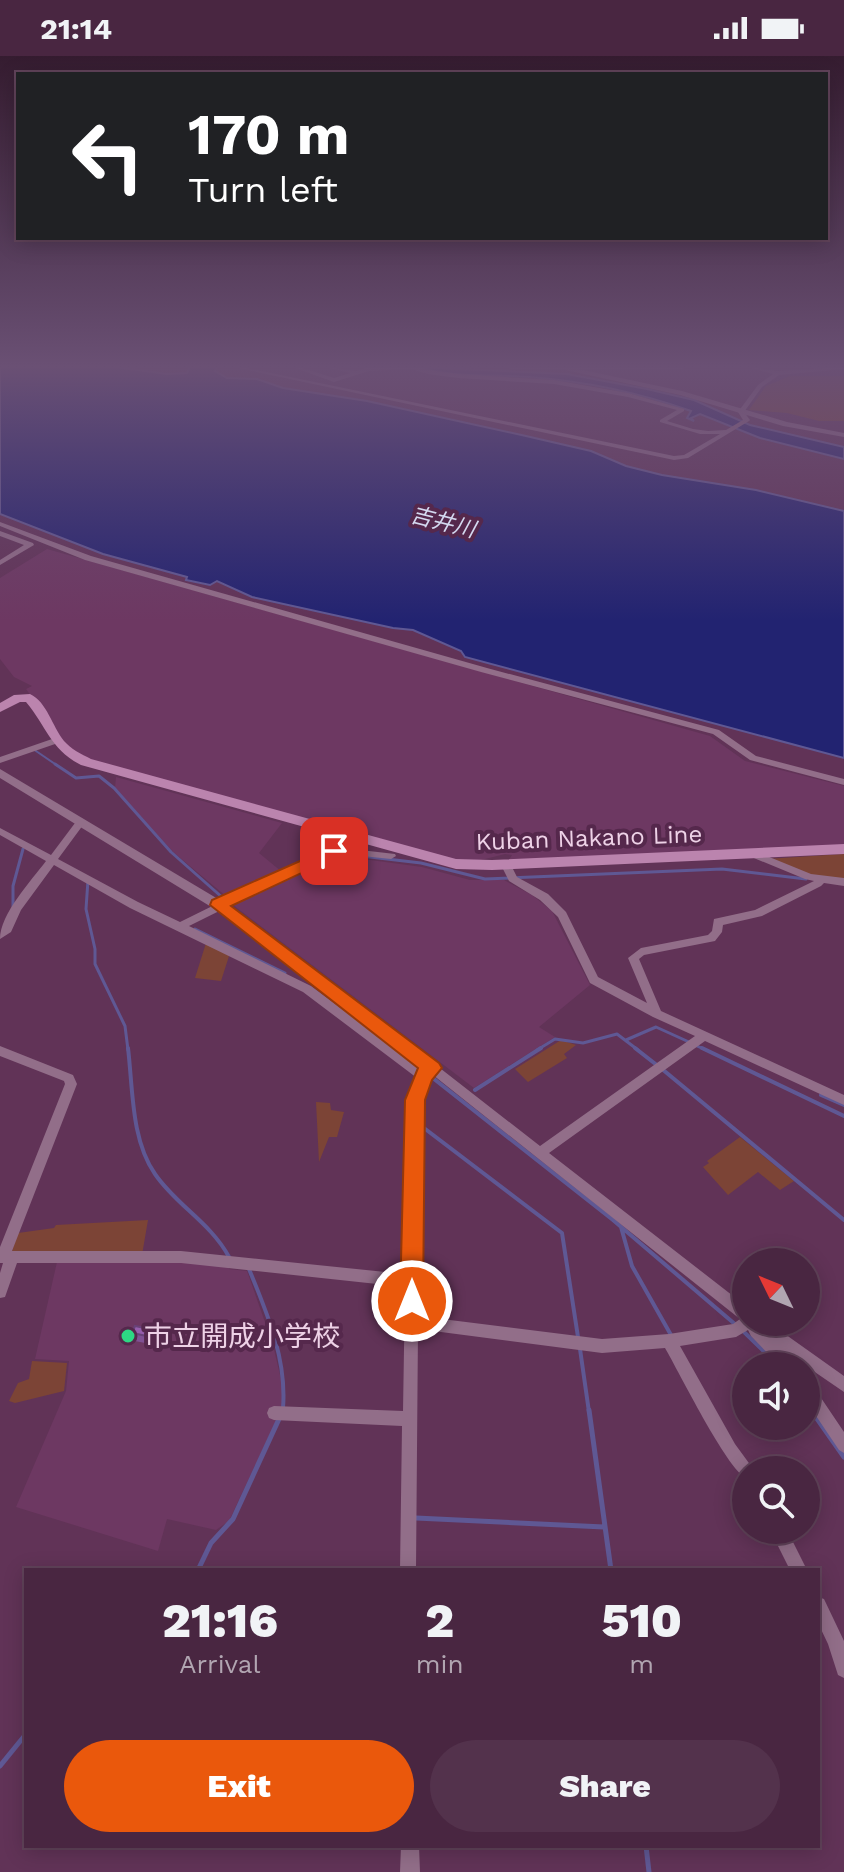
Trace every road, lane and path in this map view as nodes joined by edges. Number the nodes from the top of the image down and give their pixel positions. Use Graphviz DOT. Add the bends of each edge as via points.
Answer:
graph roads {
  1 [pos="644,452"];
  2 [pos="695,452"];
  3 [pos="0,524"];
  4 [pos="0,533"];
  5 [pos="0,563"];
  6 [pos="0,708"];
  7 [pos="55,741"];
  8 [pos="0,760"];
  9 [pos="0,773"];
  10 [pos="844,782"];
  11 [pos="81,821"];
  12 [pos="0,831"];
  13 [pos="844,849"];
  14 [pos="753,854"];
  15 [pos="391,856"];
  16 [pos="55,859"];
  17 [pos="510,873"];
  18 [pos="821,880"];
  19 [pos="844,882"];
  20 [pos="218,905"];
  21 [pos="182,924"];
  22 [pos="1,934"];
  23 [pos="657,1014"];
  24 [pos="702,1037"];
  25 [pos="0,1051"];
  26 [pos="424,1073"];
  27 [pos="844,1100"];
  28 [pos="541,1152"];
  29 [pos="5,1257"];
  30 [pos="407,1281"];
  31 [pos="0,1292"];
  32 [pos="732,1311"];
  33 [pos="412,1322"];
  34 [pos="732,1326"];
  35 [pos="761,1336"];
  36 [pos="767,1336"];
  37 [pos="669,1341"];
  38 [pos="776,1352"];
  39 [pos="844,1385"];
  40 [pos="820,1409"];
  41 [pos="278,1413"];
  42 [pos="405,1419"];
  43 [pos="844,1445"];
  44 [pos="736,1456"];
  45 [pos="785,1544"];
  46 [pos="408,1568"];
  47 [pos="798,1568"];
  48 [pos="820,1609"];
  49 [pos="844,1669"];
  50 [pos="410,1848"];
  51 [pos="410,1872"];
  1 -- 2 [label="street" via="674,458"];
  3 -- 10 [label="street" via="104,562 716,732 753,758"];
  4 -- 5 [label="street" via="30,545"];
  6 -- 7 [label="main road, Kuban Nakano Line" via="30,698"];
  7 -- 8 [label="street"];
  7 -- 17 [label="main road, Kuban Nakano Line" via="86,762 439,860"];
  9 -- 11 [label="street"];
  11 -- 16 [label="street"];
  11 -- 20 [label="street"];
  12 -- 16 [label="street"];
  13 -- 14 [label="main road, Kuban Nakano Line"];
  14 -- 17 [label="main road, Kuban Nakano Line"];
  14 -- 18 [label="street"];
  15 -- 20 [label="street" via="326,854"];
  16 -- 21 [label="street" via="134,905"];
  16 -- 22 [label="street"];
  17 -- 23 [label="street" via="556,906 594,980"];
  18 -- 19 [label="street"];
  18 -- 23 [label="street" via="758,913 718,922 711,938 633,955"];
  20 -- 21 [label="street"];
  20 -- 26 [label="street"];
  21 -- 26 [label="street" via="307,989"];
  23 -- 24 [label="street"];
  24 -- 27 [label="street"];
  24 -- 28 [label="street"];
  25 -- 29 [label="street" via="69,1078 71,1084"];
  26 -- 28 [label="street"];
  26 -- 30 [label="street" via="415,1100"];
  28 -- 32 [label="street"];
  29 -- 30 [label="street" via="181,1257"];
  29 -- 31 [label="street"];
  30 -- 33 [label="street"];
  33 -- 37 [label="street" via="586,1346"];
  33 -- 42 [label="street"];
  34 -- 37 [label="street"];
  35 -- 38 [label="street"];
  36 -- 39 [label="street"];
  37 -- 44 [label="street"];
  40 -- 43 [label="street"];
  41 -- 42 [label="street"];
  42 -- 46 [label="street"];
  45 -- 47 [label="street"];
  48 -- 49 [label="street"];
  50 -- 51 [label="street"];
}
